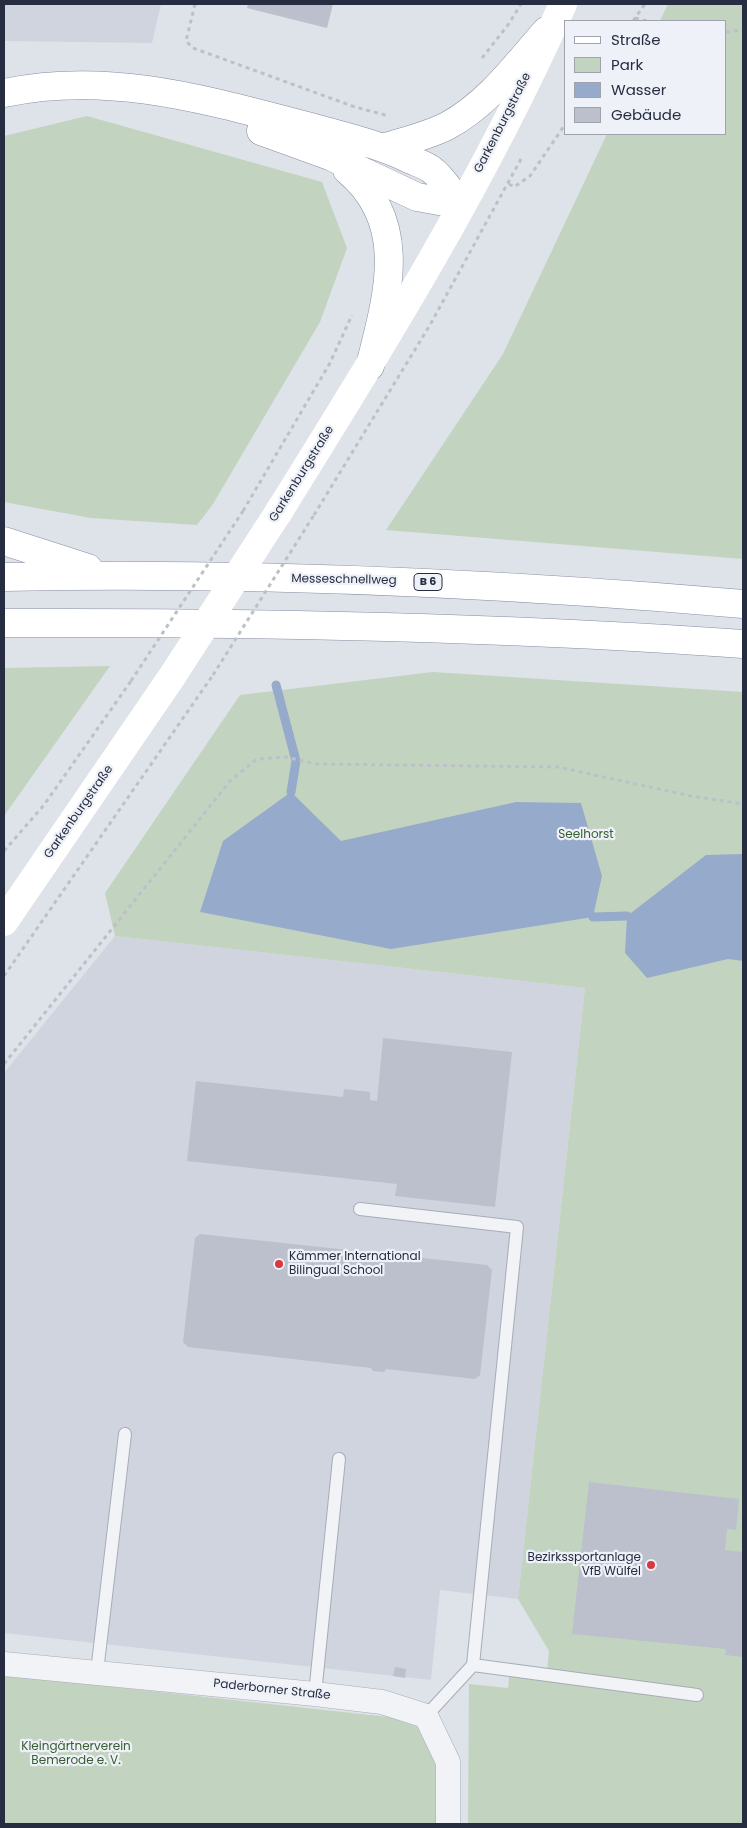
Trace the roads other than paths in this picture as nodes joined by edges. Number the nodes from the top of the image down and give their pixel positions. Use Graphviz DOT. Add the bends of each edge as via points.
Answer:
graph roads {
  1 [pos="563,4"];
  2 [pos="551,29"];
  3 [pos="4,93"];
  4 [pos="4,108"];
  5 [pos="385,147"];
  6 [pos="330,156"];
  7 [pos="461,205"];
  8 [pos="370,366"];
  9 [pos="4,541"];
  10 [pos="111,575"];
  11 [pos="4,577"];
  12 [pos="743,604"];
  13 [pos="4,623"];
  14 [pos="743,644"];
  15 [pos="4,922"];
  16 [pos="360,1209"];
  17 [pos="125,1434"];
  18 [pos="339,1459"];
  19 [pos="4,1664"];
  20 [pos="474,1665"];
  21 [pos="97,1672"];
  22 [pos="316,1694"];
  23 [pos="697,1695"];
  24 [pos="426,1716"];
  25 [pos="448,1824"];
  1 -- 2 [label="main road, Garkenburgstraße"];
  2 -- 5 [label="main road" via="490,95 469,112 441,128"];
  2 -- 7 [label="main road, Garkenburgstraße"];
  3 -- 5 [label="main road" via="38,86 129,86 180,94"];
  4 -- 6 [label="main road" via="43,101 127,101 177,108 238,123"];
  5 -- 7 [label="main road" via="433,170"];
  6 -- 7 [label="main road" via="417,197"];
  6 -- 8 [label="main road" via="367,191 385,223 390,254 385,306"];
  7 -- 8 [label="main road, Garkenburgstraße"];
  8 -- 15 [label="main road, Garkenburgstraße, bridge" via="172,678"];
  9 -- 10 [label="main road"];
  10 -- 11 [label="main road, Messeschnellweg / B 6"];
  10 -- 12 [label="main road, Messeschnellweg / B 6" via="458,583"];
  13 -- 14 [label="main road" via="464,628"];
  16 -- 20 [label="lane" via="517,1227"];
  17 -- 21 [label="lane"];
  18 -- 22 [label="lane"];
  19 -- 21 [label="street, Paderborner Straße"];
  20 -- 23 [label="lane"];
  20 -- 24 [label="lane"];
  21 -- 22 [label="street, Paderborner Straße"];
  22 -- 24 [label="street, Paderborner Straße" via="382,1702"];
  24 -- 25 [label="street" via="448,1762"];
}
